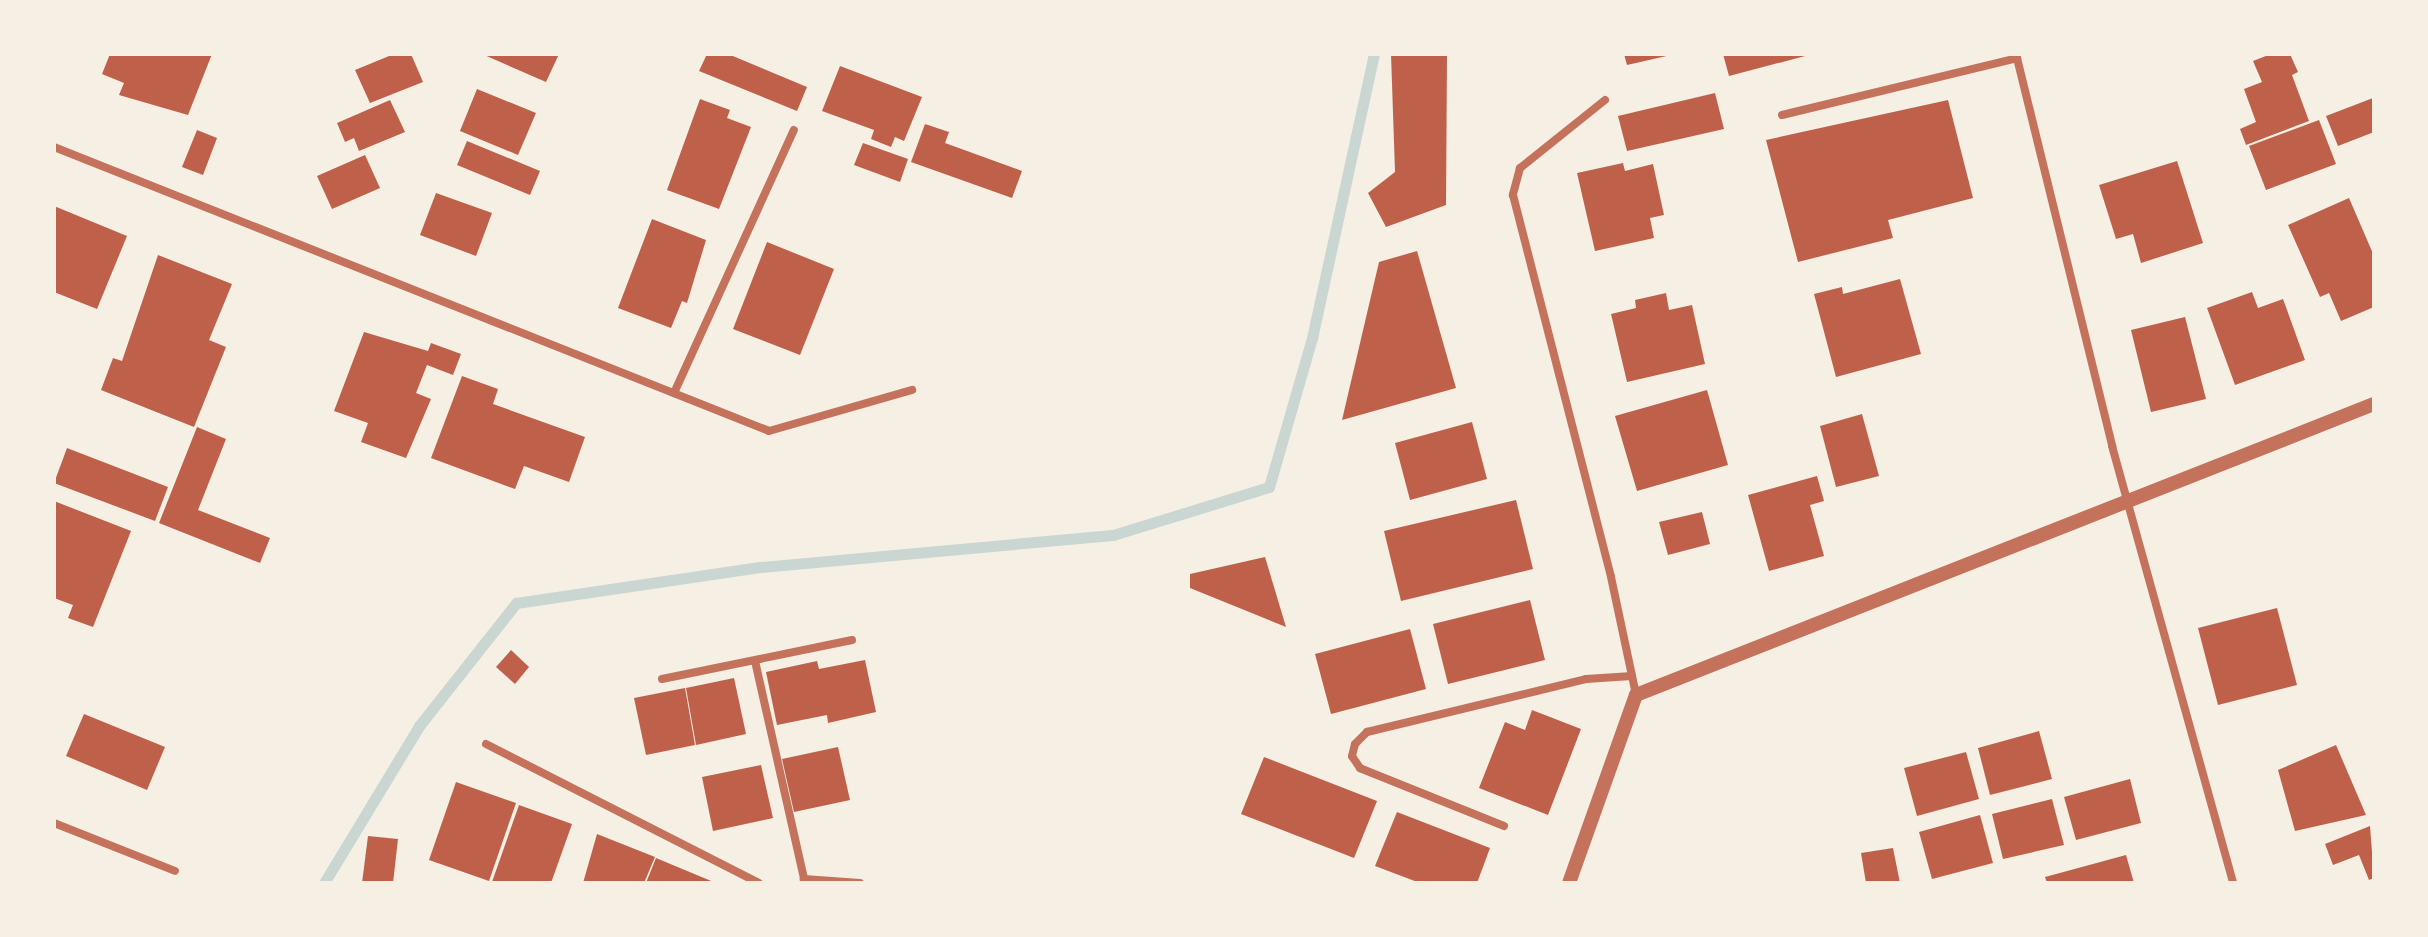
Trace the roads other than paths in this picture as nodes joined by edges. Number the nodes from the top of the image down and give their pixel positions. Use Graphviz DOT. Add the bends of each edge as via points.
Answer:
graph roads {
  1 [pos="2016,56"];
  2 [pos="1605,100"];
  3 [pos="1782,115"];
  4 [pos="794,130"];
  5 [pos="54,147"];
  6 [pos="912,390"];
  7 [pos="674,393"];
  8 [pos="2374,404"];
  9 [pos="2131,501"];
  10 [pos="852,640"];
  11 [pos="755,661"];
  12 [pos="1632,676"];
  13 [pos="662,679"];
  14 [pos="1636,695"];
  15 [pos="486,744"];
  16 [pos="54,823"];
  17 [pos="1504,826"];
  18 [pos="175,871"];
  19 [pos="804,879"];
  20 [pos="759,883"];
  21 [pos="816,883"];
  22 [pos="860,883"];
  23 [pos="1569,883"];
  24 [pos="2233,883"];
  1 -- 3 [label="street"];
  1 -- 9 [label="street" via="2112,446"];
  2 -- 12 [label="street" via="1520,168 1513,195"];
  4 -- 7 [label="street"];
  5 -- 7 [label="street"];
  6 -- 7 [label="street" via="777,432"];
  8 -- 9 [label="street"];
  9 -- 14 [label="street"];
  9 -- 24 [label="street"];
  10 -- 11 [label="street"];
  11 -- 13 [label="street"];
  11 -- 19 [label="street"];
  12 -- 14 [label="street"];
  12 -- 17 [label="street" via="1586,679 1382,729 1355,744 1352,756 1360,768"];
  14 -- 23 [label="street"];
  15 -- 20 [label="street"];
  16 -- 18 [label="street"];
  19 -- 21 [label="street"];
  19 -- 22 [label="street"];
}
